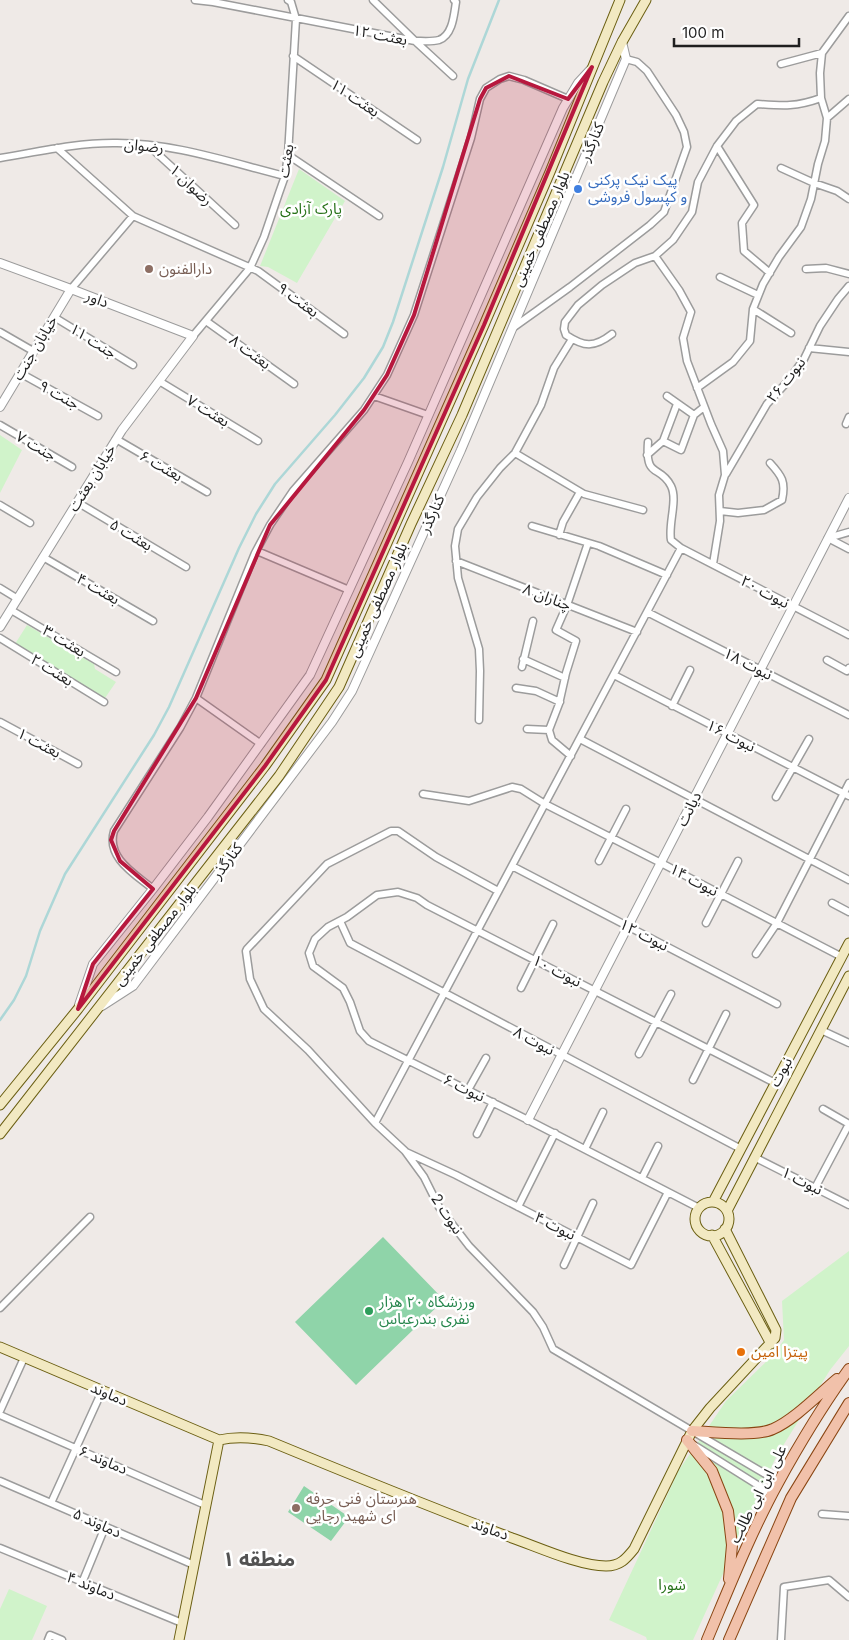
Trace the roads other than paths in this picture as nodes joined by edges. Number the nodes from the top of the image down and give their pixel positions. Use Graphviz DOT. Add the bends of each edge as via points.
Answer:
graph roads {
  1 [pos="195,0"];
  2 [pos="288,0"];
  3 [pos="373,0"];
  4 [pos="454,0"];
  5 [pos="620,0"];
  6 [pos="646,0"];
  7 [pos="212,1"];
  8 [pos="849,16"];
  9 [pos="296,19"];
  10 [pos="415,41"];
  11 [pos="622,42"];
  12 [pos="822,53"];
  13 [pos="293,56"];
  14 [pos="626,60"];
  15 [pos="781,64"];
  16 [pos="592,67"];
  17 [pos="453,76"];
  18 [pos="821,98"];
  19 [pos="568,99"];
  20 [pos="849,99"];
  21 [pos="827,118"];
  22 [pos="417,140"];
  23 [pos="148,145"];
  24 [pos="717,146"];
  25 [pos="57,148"];
  26 [pos="288,155"];
  27 [pos="0,158"];
  28 [pos="781,168"];
  29 [pos="285,176"];
  30 [pos="814,183"];
  31 [pos="849,199"];
  32 [pos="133,216"];
  33 [pos="379,216"];
  34 [pos="235,225"];
  35 [pos="655,256"];
  36 [pos="0,263"];
  37 [pos="250,268"];
  38 [pos="806,269"];
  39 [pos="770,273"];
  40 [pos="849,274"];
  41 [pos="720,277"];
  42 [pos="848,288"];
  43 [pos="71,289"];
  44 [pos="758,295"];
  45 [pos="753,309"];
  46 [pos="54,317"];
  47 [pos="206,321"];
  48 [pos="514,327"];
  49 [pos="0,332"];
  50 [pos="791,333"];
  51 [pos="344,334"];
  52 [pos="612,334"];
  53 [pos="193,336"];
  54 [pos="572,339"];
  55 [pos="809,348"];
  56 [pos="33,351"];
  57 [pos="849,352"];
  58 [pos="133,365"];
  59 [pos="20,373"];
  60 [pos="159,381"];
  61 [pos="294,384"];
  62 [pos="697,388"];
  63 [pos="374,396"];
  64 [pos="667,396"];
  65 [pos="677,404"];
  66 [pos="0,406"];
  67 [pos="704,406"];
  68 [pos="428,415"];
  69 [pos="694,415"];
  70 [pos="98,416"];
  71 [pos="0,425"];
  72 [pos="116,439"];
  73 [pos="258,440"];
  74 [pos="663,441"];
  75 [pos="648,442"];
  76 [pos="515,452"];
  77 [pos="647,456"];
  78 [pos="770,463"];
  79 [pos="72,467"];
  80 [pos="725,475"];
  81 [pos="207,492"];
  82 [pos="580,492"];
  83 [pos="849,498"];
  84 [pos="77,502"];
  85 [pos="0,505"];
  86 [pos="643,510"];
  87 [pos="720,511"];
  88 [pos="30,524"];
  89 [pos="532,526"];
  90 [pos="849,532"];
  91 [pos="559,535"];
  92 [pos="828,538"];
  93 [pos="588,543"];
  94 [pos="681,548"];
  95 [pos="849,549"];
  96 [pos="256,551"];
  97 [pos="44,557"];
  98 [pos="456,562"];
  99 [pos="713,564"];
  100 [pos="186,567"];
  101 [pos="667,575"];
  102 [pos="0,588"];
  103 [pos="349,590"];
  104 [pos="18,599"];
  105 [pos="567,605"];
  106 [pos="793,606"];
  107 [pos="11,610"];
  108 [pos="648,612"];
  109 [pos="153,621"];
  110 [pos="533,621"];
  111 [pos="0,627"];
  112 [pos="638,632"];
  113 [pos="849,636"];
  114 [pos="0,638"];
  115 [pos="523,659"];
  116 [pos="827,660"];
  117 [pos="522,667"];
  118 [pos="849,668"];
  119 [pos="690,670"];
  120 [pos="760,670"];
  121 [pos="116,672"];
  122 [pos="614,676"];
  123 [pos="564,678"];
  124 [pos="516,688"];
  125 [pos="196,698"];
  126 [pos="104,702"];
  127 [pos="560,702"];
  128 [pos="672,706"];
  129 [pos="849,715"];
  130 [pos="479,720"];
  131 [pos="0,722"];
  132 [pos="527,729"];
  133 [pos="549,730"];
  134 [pos="727,734"];
  135 [pos="580,739"];
  136 [pos="809,739"];
  137 [pos="261,744"];
  138 [pos="571,756"];
  139 [pos="78,764"];
  140 [pos="794,768"];
  141 [pos="849,783"];
  142 [pos="423,794"];
  143 [pos="846,795"];
  144 [pos="776,798"];
  145 [pos="694,799"];
  146 [pos="545,804"];
  147 [pos="626,809"];
  148 [pos="610,837"];
  149 [pos="599,861"];
  150 [pos="738,861"];
  151 [pos="809,861"];
  152 [pos="661,862"];
  153 [pos="512,866"];
  154 [pos="849,880"];
  155 [pos="153,889"];
  156 [pos="498,891"];
  157 [pos="721,894"];
  158 [pos="832,903"];
  159 [pos="849,912"];
  160 [pos="340,921"];
  161 [pos="706,923"];
  162 [pos="777,923"];
  163 [pos="553,924"];
  164 [pos="628,927"];
  165 [pos="477,930"];
  166 [pos="849,943"];
  167 [pos="756,954"];
  168 [pos="842,957"];
  169 [pos="535,960"];
  170 [pos="849,976"];
  171 [pos="521,988"];
  172 [pos="594,991"];
  173 [pos="443,993"];
  174 [pos="671,994"];
  175 [pos="777,1004"];
  176 [pos="98,1008"];
  177 [pos="78,1009"];
  178 [pos="726,1014"];
  179 [pos="655,1022"];
  180 [pos="821,1030"];
  181 [pos="849,1043"];
  182 [pos="709,1049"];
  183 [pos="639,1054"];
  184 [pos="561,1055"];
  185 [pos="486,1058"];
  186 [pos="407,1060"];
  187 [pos="693,1080"];
  188 [pos="19,1081"];
  189 [pos="775,1083"];
  190 [pos="468,1090"];
  191 [pos="789,1090"];
  192 [pos="34,1092"];
  193 [pos="493,1102"];
  194 [pos="0,1105"];
  195 [pos="823,1110"];
  196 [pos="603,1112"];
  197 [pos="528,1120"];
  198 [pos="375,1123"];
  199 [pos="849,1124"];
  200 [pos="555,1133"];
  201 [pos="0,1134"];
  202 [pos="477,1134"];
  203 [pos="658,1146"];
  204 [pos="585,1149"];
  205 [pos="741,1149"];
  206 [pos="405,1151"];
  207 [pos="754,1158"];
  208 [pos="642,1178"];
  209 [pos="815,1188"];
  210 [pos="668,1192"];
  211 [pos="713,1202"];
  212 [pos="593,1203"];
  213 [pos="849,1205"];
  214 [pos="518,1207"];
  215 [pos="699,1208"];
  216 [pos="727,1211"];
  217 [pos="90,1217"];
  218 [pos="725,1229"];
  219 [pos="712,1235"];
  220 [pos="577,1237"];
  221 [pos="564,1265"];
  222 [pos="0,1308"];
  223 [pos="771,1344"];
  224 [pos="0,1347"];
  225 [pos="24,1358"];
  226 [pos="849,1369"];
  227 [pos="102,1391"];
  228 [pos="849,1403"];
  229 [pos="0,1411"];
  230 [pos="0,1415"];
  231 [pos="689,1436"];
  232 [pos="219,1440"];
  233 [pos="76,1449"];
  234 [pos="0,1480"];
  235 [pos="779,1482"];
  236 [pos="772,1494"];
  237 [pos="51,1503"];
  238 [pos="205,1505"];
  239 [pos="822,1514"];
  240 [pos="849,1516"];
  241 [pos="105,1527"];
  242 [pos="0,1548"];
  243 [pos="194,1565"];
  244 [pos="82,1583"];
  245 [pos="729,1590"];
  246 [pos="849,1597"];
  247 [pos="182,1624"];
  248 [pos="48,1640"];
  249 [pos="62,1640"];
  250 [pos="179,1640"];
  251 [pos="707,1640"];
  252 [pos="729,1640"];
  253 [pos="780,1640"];
  1 -- 7 [label="street, بعثت ۱۲"];
  2 -- 9 [label="street"];
  3 -- 10 [label="street"];
  4 -- 10 [label="street" via="454,18 447,34 440,40"];
  5 -- 16 [label="main road, بلوار مصطفی خمینی"];
  6 -- 11 [label="main road, بلوار مصطفی خمینی"];
  7 -- 9 [label="street, بعثت ۱۲"];
  8 -- 12 [label="street"];
  9 -- 10 [label="street, بعثت ۱۲"];
  9 -- 13 [label="street, بعثت"];
  10 -- 17 [label="street, بعثت ۱۲"];
  11 -- 14 [label="street"];
  11 -- 176 [label="main road, بلوار مصطفی خمینی" via="462,414 339,687 279,776"];
  12 -- 15 [label="street"];
  12 -- 18 [label="street"];
  13 -- 22 [label="street, بعثت ۱۱"];
  13 -- 26 [label="street, بعثت"];
  14 -- 48 [label="street, کنارگذر"];
  14 -- 48 [label="street" via="637,62 647,70 684,132 687,147 664,212"];
  16 -- 19 [label="street"];
  16 -- 177 [label="main road, بلوار مصطفی خمینی" via="484,325 326,680 265,766"];
  18 -- 21 [label="street"];
  18 -- 24 [label="street" via="801,105 758,104 736,121"];
  19 -- 63 [label="street" via="508,76 486,88 414,315 388,375"];
  19 -- 68 [label="street"];
  20 -- 21 [label="street"];
  21 -- 30 [label="street" via="825,141"];
  23 -- 25 [label="street, رضوان" via="115,143"];
  23 -- 29 [label="street, رضوان" via="186,151"];
  23 -- 34 [label="street, رضوان ۱"];
  24 -- 35 [label="street" via="698,182 692,212 673,240"];
  24 -- 39 [label="street" via="754,205 742,222 744,251"];
  25 -- 27 [label="street, رضوان"];
  25 -- 32 [label="street, بعثت ۹"];
  26 -- 29 [label="street, بعثت"];
  26 -- 33 [label="street"];
  28 -- 30 [label="street"];
  29 -- 37 [label="street, بعثت"];
  30 -- 31 [label="street"];
  30 -- 39 [label="street" via="801,228"];
  32 -- 37 [label="street, بعثت ۹"];
  32 -- 43 [label="street"];
  35 -- 54 [label="street" via="635,263 578,305 567,317 564,329"];
  35 -- 62 [label="street" via="691,312 683,338 687,362"];
  36 -- 43 [label="street, داور"];
  37 -- 47 [label="street, بعثت"];
  37 -- 51 [label="street, بعثت ۹"];
  38 -- 40 [label="street" via="826,268"];
  39 -- 44 [label="street"];
  41 -- 44 [label="street"];
  42 -- 55 [label="street, نبوت ۲۶" via="820,326"];
  43 -- 46 [label="street, خیابان جنت"];
  43 -- 53 [label="street, داور"];
  44 -- 45 [label="street"];
  45 -- 50 [label="street"];
  45 -- 62 [label="street" via="750,341 733,362"];
  46 -- 56 [label="street, خیابان جنت"];
  46 -- 58 [label="street, جنت ۱۱"];
  47 -- 53 [label="street, بعثت"];
  47 -- 61 [label="street, بعثت ۸"];
  48 -- 176 [label="street, کنارگذر" via="352,691 133,986"];
  49 -- 56 [label="street"];
  52 -- 54 [label="street" via="602,342 588,344"];
  53 -- 60 [label="street, خیابان بعثت"];
  54 -- 76 [label="street" via="554,368 541,405"];
  55 -- 57 [label="street"];
  55 -- 80 [label="street, نبوت ۲۶" via="788,381 767,404"];
  56 -- 59 [label="street, خیابان جنت"];
  59 -- 66 [label="street, خیابان جنت"];
  59 -- 70 [label="street, جنت ۹"];
  60 -- 72 [label="street, خیابان بعثت"];
  60 -- 73 [label="street, بعثت ۷"];
  62 -- 67 [label="street"];
  63 -- 68 [label="street"];
  63 -- 96 [label="street" via="293,491"];
  64 -- 65 [label="street"];
  65 -- 69 [label="street"];
  65 -- 74 [label="street"];
  67 -- 69 [label="street"];
  67 -- 80 [label="street" via="723,451"];
  68 -- 103 [label="street"];
  69 -- 74 [label="street" via="681,450"];
  71 -- 79 [label="street, جنت ۷"];
  72 -- 81 [label="street, بعثت ۶"];
  72 -- 84 [label="street, خیابان بعثت"];
  74 -- 77 [label="street"];
  75 -- 77 [label="street"];
  76 -- 82 [label="street"];
  76 -- 98 [label="street" via="478,496 458,529"];
  77 -- 94 [label="street" via="650,468 667,480 674,494 669,531 671,540"];
  78 -- 87 [label="street" via="785,485 782,500 764,510"];
  80 -- 87 [label="street" via="719,495"];
  82 -- 86 [label="street"];
  82 -- 91 [label="street"];
  83 -- 92 [label="street, دیانت"];
  84 -- 97 [label="street, خیابان بعثت"];
  84 -- 100 [label="street, بعثت ۵"];
  85 -- 88 [label="street"];
  87 -- 99 [label="street"];
  89 -- 91 [label="street"];
  90 -- 92 [label="street"];
  91 -- 93 [label="street"];
  92 -- 95 [label="street"];
  92 -- 106 [label="street, دیانت"];
  93 -- 101 [label="street"];
  93 -- 105 [label="street"];
  94 -- 99 [label="street, نبوت ۲۰"];
  94 -- 101 [label="street"];
  96 -- 103 [label="street"];
  96 -- 125 [label="street"];
  97 -- 104 [label="street, خیابان بعثت"];
  97 -- 109 [label="street, بعثت ۴"];
  98 -- 105 [label="street, چناران ۸"];
  98 -- 130 [label="street" via="478,650"];
  99 -- 106 [label="street, نبوت ۲۰"];
  101 -- 108 [label="street"];
  102 -- 104 [label="street"];
  103 -- 137 [label="street" via="310,675"];
  104 -- 107 [label="street, خیابان بعثت"];
  105 -- 112 [label="street, چناران ۸"];
  105 -- 123 [label="street" via="556,630 576,641"];
  106 -- 113 [label="street, نبوت ۲۰"];
  106 -- 120 [label="street, دیانت"];
  107 -- 111 [label="street, خیابان بعثت"];
  107 -- 121 [label="street, بعثت ۳"];
  108 -- 112 [label="street"];
  108 -- 120 [label="street, نبوت ۱۸"];
  110 -- 115 [label="street"];
  112 -- 122 [label="street"];
  114 -- 126 [label="street, بعثت ۲"];
  115 -- 117 [label="street"];
  115 -- 123 [label="street"];
  116 -- 118 [label="street" via="847,671"];
  119 -- 128 [label="street"];
  120 -- 129 [label="street, نبوت ۱۸"];
  120 -- 134 [label="street, دیانت"];
  122 -- 128 [label="street, نبوت ۱۶"];
  122 -- 135 [label="street"];
  123 -- 127 [label="street"];
  124 -- 127 [label="street" via="536,691"];
  125 -- 137 [label="street"];
  125 -- 155 [label="street" via="111,840 120,861"];
  127 -- 133 [label="street"];
  128 -- 134 [label="street, نبوت ۱۶"];
  131 -- 139 [label="street, بعثت ۱"];
  132 -- 133 [label="street"];
  133 -- 138 [label="street" via="552,740"];
  134 -- 140 [label="street, نبوت ۱۶"];
  134 -- 145 [label="street, دیانت"];
  135 -- 138 [label="street"];
  135 -- 145 [label="street"];
  136 -- 140 [label="street"];
  137 -- 155 [label="street"];
  138 -- 146 [label="street"];
  140 -- 143 [label="street, نبوت ۱۶"];
  140 -- 144 [label="street"];
  141 -- 143 [label="street"];
  142 -- 146 [label="street, نبوت ۱۴" via="469,801 512,787"];
  143 -- 151 [label="street"];
  145 -- 151 [label="street"];
  145 -- 152 [label="street, دیانت"];
  146 -- 148 [label="street, نبوت ۱۴"];
  146 -- 153 [label="street"];
  147 -- 148 [label="street"];
  148 -- 149 [label="street"];
  148 -- 152 [label="street, نبوت ۱۴"];
  150 -- 157 [label="street"];
  151 -- 154 [label="street"];
  151 -- 162 [label="street"];
  152 -- 157 [label="street, نبوت ۱۴"];
  152 -- 164 [label="street, دیانت"];
  153 -- 156 [label="street"];
  153 -- 164 [label="street, نبوت ۱۲"];
  155 -- 177 [label="street" via="93,964"];
  156 -- 165 [label="street"];
  156 -- 198 [label="street, نبوت 2" via="436,857 398,831 391,831 327,864 247,949 250,979 264,1010 308,1050"];
  157 -- 161 [label="street"];
  157 -- 162 [label="street, نبوت ۱۴"];
  158 -- 159 [label="street"];
  160 -- 165 [label="street, نبوت ۱۰" via="377,894 398,892 417,898"];
  160 -- 173 [label="street, نبوت ۸" via="350,943"];
  160 -- 186 [label="street, نبوت ۶" via="315,939 309,953 313,966 343,988 360,1031 369,1042"];
  162 -- 167 [label="street"];
  162 -- 168 [label="street, نبوت ۱۴"];
  163 -- 169 [label="street"];
  164 -- 172 [label="street, دیانت"];
  164 -- 175 [label="street, نبوت ۱۲"];
  165 -- 169 [label="street, نبوت ۱۰"];
  165 -- 173 [label="street"];
  166 -- 168 [label="main road, نبوت"];
  168 -- 189 [label="main road, نبوت"];
  169 -- 171 [label="street"];
  169 -- 172 [label="street, نبوت ۱۰"];
  170 -- 180 [label="main road, نبوت"];
  172 -- 179 [label="street, نبوت ۱۰"];
  172 -- 184 [label="street, دیانت"];
  173 -- 184 [label="street, نبوت ۸"];
  173 -- 186 [label="street"];
  174 -- 179 [label="street"];
  176 -- 192 [label="main road, بلوار مصطفی خمینی"];
  177 -- 188 [label="main road, بلوار مصطفی خمینی"];
  178 -- 182 [label="street"];
  179 -- 182 [label="street, نبوت ۱۰"];
  179 -- 183 [label="street"];
  180 -- 181 [label="street"];
  180 -- 191 [label="main road, نبوت"];
  182 -- 187 [label="street"];
  182 -- 189 [label="street, نبوت ۱۰"];
  184 -- 197 [label="street, دیانت"];
  184 -- 205 [label="street, نبوت ۸"];
  185 -- 190 [label="street"];
  186 -- 190 [label="street, نبوت ۶"];
  186 -- 198 [label="street"];
  188 -- 192 [label="main road"];
  188 -- 194 [label="main road, بلوار مصطفی خمینی"];
  189 -- 191 [label="main road"];
  189 -- 205 [label="main road, نبوت"];
  190 -- 193 [label="street, نبوت ۶"];
  191 -- 207 [label="main road, نبوت"];
  192 -- 201 [label="main road, بلوار مصطفی خمینی"];
  193 -- 197 [label="street, نبوت ۶"];
  193 -- 202 [label="street"];
  195 -- 199 [label="street"];
  196 -- 204 [label="street"];
  197 -- 200 [label="street, نبوت ۶"];
  198 -- 206 [label="street, نبوت 2"];
  199 -- 209 [label="street"];
  200 -- 204 [label="street, نبوت ۶"];
  200 -- 214 [label="street"];
  203 -- 208 [label="street"];
  204 -- 208 [label="street, نبوت ۶"];
  205 -- 211 [label="main road, نبوت"];
  206 -- 214 [label="street, نبوت ۴"];
  206 -- 231 [label="street, نبوت 2" via="424,1177 439,1207 469,1246 533,1312 552,1350"];
  207 -- 209 [label="street, نبوت ۱"];
  207 -- 216 [label="main road, نبوت"];
  208 -- 210 [label="street, نبوت ۶"];
  209 -- 213 [label="street, نبوت ۱"];
  210 -- 215 [label="street, نبوت ۶"];
  210 -- 220 [label="street, نبوت ۴" via="631,1265"];
  211 -- 215 [label="main road"];
  211 -- 216 [label="main road"];
  212 -- 220 [label="street"];
  214 -- 220 [label="street, نبوت ۴"];
  215 -- 219 [label="main road" via="695,1219 697,1225"];
  216 -- 218 [label="main road" via="729,1220"];
  217 -- 222 [label="street"];
  218 -- 219 [label="main road"];
  218 -- 223 [label="main road" via="776,1330"];
  219 -- 223 [label="main road"];
  220 -- 221 [label="street"];
  223 -- 231 [label="main road" via="710,1408"];
  224 -- 225 [label="main road, دماوند"];
  225 -- 227 [label="main road, دماوند"];
  225 -- 229 [label="street"];
  226 -- 231 [label="main road" via="772,1430"];
  226 -- 235 [label="main road, علی ابن ابی طالب" via="826,1400"];
  227 -- 232 [label="main road, دماوند"];
  227 -- 233 [label="street"];
  228 -- 252 [label="main road, علی ابن ابی طالب" via="791,1498"];
  230 -- 233 [label="street, دماوند ۶"];
  231 -- 232 [label="main road, دماوند" via="634,1549 620,1564 604,1566 580,1562 452,1516 269,1441 243,1437"];
  231 -- 235 [label="street"];
  231 -- 236 [label="street"];
  231 -- 245 [label="main road" via="712,1471 728,1511 732,1545"];
  232 -- 238 [label="main road"];
  233 -- 237 [label="street"];
  233 -- 238 [label="street, دماوند ۶"];
  234 -- 237 [label="street, دماوند ۵"];
  235 -- 236 [label="main road, علی ابن ابی طالب"];
  236 -- 245 [label="main road, علی ابن ابی طالب"];
  237 -- 241 [label="street, دماوند ۵"];
  238 -- 243 [label="main road"];
  239 -- 240 [label="street"];
  241 -- 243 [label="street, دماوند ۵"];
  241 -- 244 [label="street"];
  242 -- 244 [label="street, دماوند ۴"];
  243 -- 247 [label="main road"];
  244 -- 247 [label="street, دماوند ۴"];
  245 -- 251 [label="main road, علی ابن ابی طالب"];
  246 -- 253 [label="street" via="829,1580 784,1587"];
  247 -- 250 [label="main road"];
  248 -- 249 [label="street" via="50,1635"];
}
